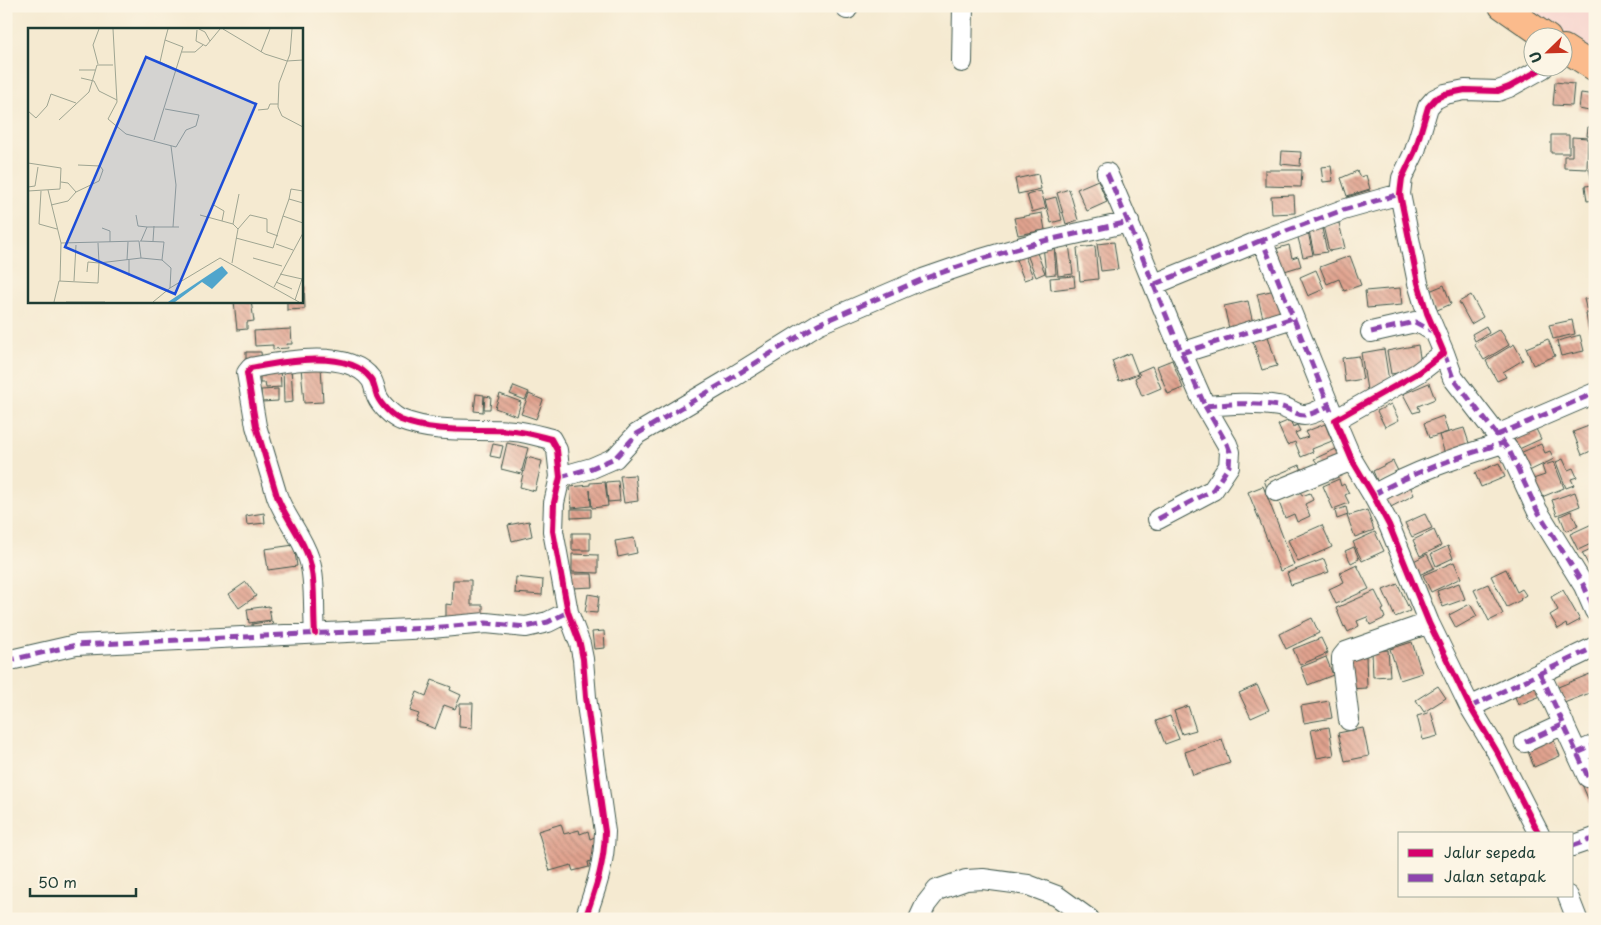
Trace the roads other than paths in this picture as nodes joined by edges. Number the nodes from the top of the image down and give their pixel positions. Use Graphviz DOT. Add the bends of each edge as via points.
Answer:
graph roads {
  1 [pos="963,6"];
  2 [pos="1502,6"];
  3 [pos="1534,28"];
  4 [pos="1574,56"];
  5 [pos="962,62"];
  6 [pos="1595,68"];
  7 [pos="1525,78"];
  8 [pos="1107,173"];
  9 [pos="1400,194"];
  10 [pos="1128,222"];
  11 [pos="1262,240"];
  12 [pos="1154,284"];
  13 [pos="1293,318"];
  14 [pos="1371,332"];
  15 [pos="1436,333"];
  16 [pos="1444,353"];
  17 [pos="1181,354"];
  18 [pos="1595,393"];
  19 [pos="1204,406"];
  20 [pos="1332,413"];
  21 [pos="1500,439"];
  22 [pos="1352,460"];
  23 [pos="560,477"];
  24 [pos="1276,491"];
  25 [pos="1373,495"];
  26 [pos="1158,519"];
  27 [pos="1595,611"];
  28 [pos="568,612"];
  29 [pos="1429,623"];
  30 [pos="314,633"];
  31 [pos="1595,646"];
  32 [pos="6,661"];
  33 [pos="1540,673"];
  34 [pos="1470,707"];
  35 [pos="1349,720"];
  36 [pos="1564,724"];
  37 [pos="1525,742"];
  38 [pos="1586,749"];
  39 [pos="1588,777"];
  40 [pos="1538,832"];
  41 [pos="1595,838"];
  42 [pos="1574,845"];
  43 [pos="1569,898"];
  44 [pos="585,919"];
  45 [pos="919,919"];
  46 [pos="1089,919"];
  47 [pos="1577,919"];
  1 -- 5 [label="street"];
  2 -- 3 [label="main road"];
  4 -- 6 [label="main road"];
  7 -- 9 [label="street" via="1498,91 1465,90 1436,99 1428,107 1415,151 1402,178"];
  8 -- 10 [label="street"];
  9 -- 11 [label="street" via="1343,210"];
  9 -- 15 [label="street" via="1423,303"];
  10 -- 12 [label="street"];
  10 -- 23 [label="street" via="978,260 923,279 818,324 637,434 615,458"];
  11 -- 12 [label="street"];
  11 -- 13 [label="street"];
  12 -- 17 [label="street"];
  13 -- 17 [label="street"];
  13 -- 20 [label="street"];
  14 -- 15 [label="street" via="1415,322"];
  15 -- 16 [label="street"];
  16 -- 20 [label="street" via="1418,374"];
  16 -- 21 [label="street" via="1453,378"];
  17 -- 19 [label="street"];
  18 -- 21 [label="street"];
  19 -- 20 [label="street" via="1253,403 1282,406 1298,415"];
  19 -- 26 [label="street" via="1228,444 1229,466 1213,490"];
  20 -- 22 [label="street"];
  21 -- 25 [label="street" via="1418,472"];
  21 -- 27 [label="street"];
  22 -- 24 [label="street"];
  22 -- 25 [label="street"];
  23 -- 28 [label="street" via="554,503 553,531"];
  23 -- 30 [label="street" via="557,450 551,439 516,431 432,428 400,420 378,399 371,379 358,367 319,360 285,361 251,368 247,373 256,426 277,496 309,559"];
  25 -- 29 [label="street"];
  28 -- 30 [label="street" via="543,624 526,627 486,623"];
  28 -- 44 [label="street" via="583,659 605,832 601,872"];
  29 -- 34 [label="street"];
  29 -- 35 [label="street" via="1346,652 1342,664"];
  30 -- 32 [label="street" via="76,645"];
  31 -- 33 [label="street"];
  33 -- 34 [label="street"];
  33 -- 36 [label="street"];
  34 -- 40 [label="street"];
  36 -- 37 [label="street"];
  36 -- 38 [label="street"];
  38 -- 39 [label="street"];
  41 -- 42 [label="street"];
  43 -- 47 [label="street"];
  45 -- 46 [label="street" via="937,890 966,880 983,879 1028,885 1057,896"];
}
